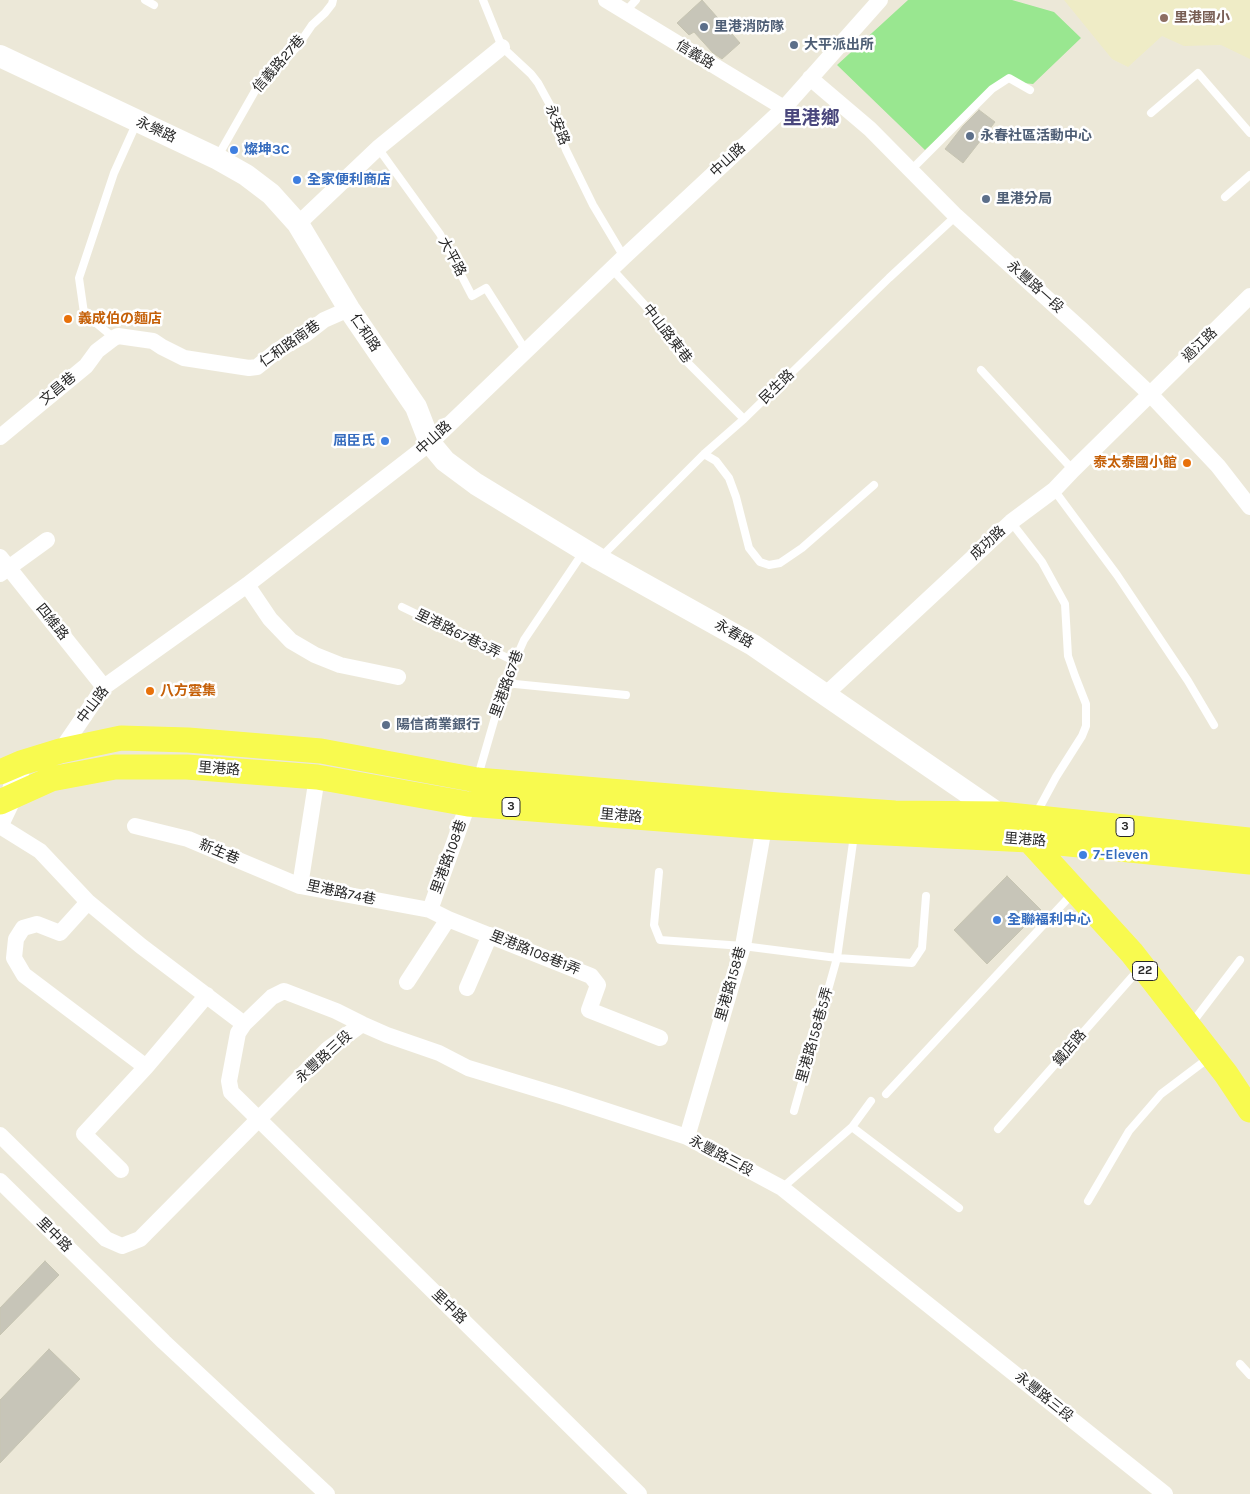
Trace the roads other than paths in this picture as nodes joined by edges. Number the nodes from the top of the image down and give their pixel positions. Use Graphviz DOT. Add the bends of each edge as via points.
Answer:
graph roads {
  1 [pos="145,0"];
  2 [pos="333,0"];
  3 [pos="483,0"];
  4 [pos="606,0"];
  5 [pos="636,0"];
  6 [pos="880,0"];
  7 [pos="154,5"];
  8 [pos="625,12"];
  9 [pos="502,47"];
  10 [pos="0,56"];
  11 [pos="810,78"];
  12 [pos="1030,90"];
  13 [pos="784,108"];
  14 [pos="1150,113"];
  15 [pos="137,122"];
  16 [pos="1250,133"];
  17 [pos="378,148"];
  18 [pos="216,158"];
  19 [pos="911,170"];
  20 [pos="1250,175"];
  21 [pos="1225,197"];
  22 [pos="956,216"];
  23 [pos="298,224"];
  24 [pos="618,263"];
  25 [pos="1250,296"];
  26 [pos="349,309"];
  27 [pos="114,338"];
  28 [pos="526,351"];
  29 [pos="981,370"];
  30 [pos="1150,394"];
  31 [pos="744,419"];
  32 [pos="0,437"];
  33 [pos="430,443"];
  34 [pos="704,454"];
  35 [pos="1072,470"];
  36 [pos="874,485"];
  37 [pos="1054,490"];
  38 [pos="1250,507"];
  39 [pos="1011,522"];
  40 [pos="47,540"];
  41 [pos="592,554"];
  42 [pos="3,566"];
  43 [pos="247,585"];
  44 [pos="402,606"];
  45 [pos="514,661"];
  46 [pos="398,677"];
  47 [pos="505,683"];
  48 [pos="104,687"];
  49 [pos="826,694"];
  50 [pos="626,695"];
  51 [pos="1214,725"];
  52 [pos="60,751"];
  53 [pos="10,768"];
  54 [pos="317,777"];
  55 [pos="51,779"];
  56 [pos="472,792"];
  57 [pos="6,800"];
  58 [pos="1000,814"];
  59 [pos="0,820"];
  60 [pos="0,826"];
  61 [pos="135,826"];
  62 [pos="764,827"];
  63 [pos="1031,829"];
  64 [pos="855,831"];
  65 [pos="1250,840"];
  66 [pos="1250,862"];
  67 [pos="659,872"];
  68 [pos="300,886"];
  69 [pos="1074,891"];
  70 [pos="926,896"];
  71 [pos="88,902"];
  72 [pos="430,910"];
  73 [pos="448,918"];
  74 [pos="490,935"];
  75 [pos="743,946"];
  76 [pos="837,958"];
  77 [pos="1240,960"];
  78 [pos="1142,967"];
  79 [pos="407,982"];
  80 [pos="467,988"];
  81 [pos="207,995"];
  82 [pos="244,1024"];
  83 [pos="362,1024"];
  84 [pos="1189,1027"];
  85 [pos="660,1038"];
  86 [pos="1212,1056"];
  87 [pos="146,1067"];
  88 [pos="886,1094"];
  89 [pos="871,1101"];
  90 [pos="1250,1110"];
  91 [pos="794,1111"];
  92 [pos="259,1121"];
  93 [pos="852,1127"];
  94 [pos="998,1129"];
  95 [pos="0,1135"];
  96 [pos="687,1137"];
  97 [pos="121,1170"];
  98 [pos="0,1181"];
  99 [pos="782,1188"];
  100 [pos="0,1196"];
  101 [pos="1088,1201"];
  102 [pos="959,1208"];
  103 [pos="1240,1364"];
  104 [pos="1250,1375"];
  105 [pos="313,1494"];
  106 [pos="327,1494"];
  107 [pos="639,1494"];
  108 [pos="1165,1494"];
  1 -- 7 [label="lane"];
  2 -- 18 [label="lane, 信義路27巷" via="297,47 255,90"];
  3 -- 9 [label="lane, 永安路"];
  4 -- 8 [label="street, 信義路"];
  5 -- 8 [label="lane"];
  6 -- 11 [label="street"];
  8 -- 13 [label="street, 信義路"];
  9 -- 17 [label="street"];
  9 -- 24 [label="lane, 永安路" via="531,74 550,105 566,150"];
  10 -- 15 [label="street, 永樂路"];
  11 -- 13 [label="street, 中山路"];
  11 -- 19 [label="street, 永豐路一段" via="870,129"];
  12 -- 19 [label="lane" via="1009,78 992,89"];
  13 -- 24 [label="street, 中山路"];
  14 -- 16 [label="lane" via="1198,73"];
  15 -- 18 [label="street, 永樂路"];
  15 -- 27 [label="lane" via="114,173 79,278 84,313"];
  17 -- 23 [label="street"];
  17 -- 28 [label="lane, 大平路" via="440,234 472,296 486,288"];
  18 -- 23 [label="street, 永樂路" via="271,194"];
  19 -- 22 [label="street, 永豐路一段"];
  20 -- 21 [label="lane"];
  22 -- 30 [label="street, 永豐路一段"];
  22 -- 31 [label="lane, 民生路"];
  23 -- 26 [label="street, 仁和路"];
  24 -- 28 [label="street, 中山路"];
  24 -- 31 [label="lane, 中山路東巷" via="678,352"];
  25 -- 30 [label="street, 過江路"];
  26 -- 27 [label="street, 仁和路南巷" via="324,320 257,367 249,368 184,358 153,341"];
  26 -- 33 [label="street, 仁和路" via="416,408"];
  27 -- 32 [label="street, 文昌巷" via="86,366"];
  28 -- 33 [label="street, 中山路"];
  29 -- 35 [label="lane"];
  30 -- 35 [label="street, 成功路"];
  30 -- 38 [label="street, 永豐路一段" via="1218,466"];
  31 -- 34 [label="lane, 民生路"];
  33 -- 41 [label="street, 永春路" via="445,460 476,484"];
  33 -- 43 [label="street, 中山路"];
  34 -- 36 [label="lane" via="716,461 728,478 749,548 760,562 769,565 780,563 802,548"];
  34 -- 41 [label="lane, 民生路"];
  35 -- 37 [label="street, 成功路"];
  37 -- 39 [label="street, 成功路"];
  37 -- 51 [label="lane" via="1117,575"];
  39 -- 49 [label="street, 成功路"];
  39 -- 63 [label="lane" via="1042,562 1065,604 1068,656 1086,704 1086,726 1082,736 1056,777"];
  40 -- 42 [label="street"];
  41 -- 45 [label="lane, 里港路67巷" via="524,640"];
  41 -- 49 [label="street, 永春路" via="753,645"];
  42 -- 48 [label="street, 四維路"];
  43 -- 46 [label="street" via="270,619 291,641 315,656 340,665"];
  43 -- 48 [label="street, 中山路"];
  44 -- 45 [label="lane, 里港路67巷3弄"];
  45 -- 47 [label="lane, 里港路67巷"];
  47 -- 50 [label="lane"];
  47 -- 56 [label="lane, 里港路67巷"];
  48 -- 52 [label="street, 中山路"];
  49 -- 58 [label="street, 永春路"];
  52 -- 53 [label="main road, 里港路 / 3"];
  52 -- 55 [label="street, 中山路"];
  52 -- 56 [label="main road, 里港路 / 3" via="121,738 321,751"];
  53 -- 57 [label="street"];
  54 -- 55 [label="main road, 里港路 / 3" via="187,767 115,767"];
  54 -- 56 [label="main road, 里港路 / 3"];
  54 -- 68 [label="street, 里港路74巷"];
  55 -- 57 [label="main road, 里港路 / 3"];
  56 -- 58 [label="main road, 里港路 / 3" via="895,813"];
  56 -- 62 [label="main road, 里港路 / 3"];
  56 -- 72 [label="street, 里港路108巷"];
  57 -- 59 [label="street"];
  58 -- 63 [label="main road, 里港路 / 3"];
  60 -- 71 [label="street" via="40,851"];
  61 -- 68 [label="street, 新生巷" via="188,839"];
  62 -- 64 [label="main road, 里港路 / 3"];
  62 -- 75 [label="street, 里港路158巷"];
  63 -- 64 [label="main road, 里港路 / 3"];
  63 -- 65 [label="main road, 里港路 / 3"];
  63 -- 66 [label="main road, 里港路 / 3"];
  63 -- 69 [label="main road, 22"];
  64 -- 76 [label="lane, 里港路158巷5弄"];
  67 -- 75 [label="lane" via="654,926 660,940"];
  68 -- 72 [label="street, 里港路74巷"];
  69 -- 78 [label="main road, 22"];
  69 -- 88 [label="lane"];
  70 -- 76 [label="lane" via="922,948 912,962"];
  71 -- 81 [label="street"];
  71 -- 87 [label="street" via="60,934 37,924 23,928 16,939 14,958 24,975"];
  72 -- 73 [label="street, 里港路108巷1弄"];
  73 -- 74 [label="street, 里港路108巷1弄"];
  73 -- 79 [label="street"];
  74 -- 80 [label="street"];
  74 -- 85 [label="street, 里港路108巷1弄" via="592,976 598,985 590,1010"];
  75 -- 76 [label="lane"];
  75 -- 96 [label="street, 里港路158巷"];
  76 -- 91 [label="lane, 里港路158巷5弄"];
  77 -- 84 [label="lane"];
  78 -- 84 [label="main road, 22"];
  78 -- 94 [label="lane, 鐵店路"];
  81 -- 82 [label="street"];
  81 -- 87 [label="street"];
  82 -- 83 [label="street" via="272,997 284,991"];
  82 -- 92 [label="street, 里中路" via="238,1033 229,1081 231,1092"];
  83 -- 92 [label="street, 永豐路三段" via="328,1049"];
  83 -- 96 [label="street, 永豐路三段" via="439,1053 468,1068"];
  84 -- 86 [label="main road, 22"];
  86 -- 90 [label="main road, 22"];
  86 -- 101 [label="lane" via="1161,1094 1149,1108 1130,1132"];
  87 -- 97 [label="street" via="84,1134"];
  89 -- 93 [label="lane"];
  92 -- 95 [label="street, 永豐路三段" via="140,1239 122,1246 106,1239"];
  92 -- 107 [label="street, 里中路"];
  93 -- 99 [label="lane"];
  93 -- 102 [label="lane"];
  96 -- 99 [label="street, 永豐路三段"];
  98 -- 106 [label="street, 里中路" via="144,1323"];
  99 -- 108 [label="street, 永豐路三段"];
  100 -- 105 [label="street, 里中路"];
  103 -- 104 [label="lane"];
}
